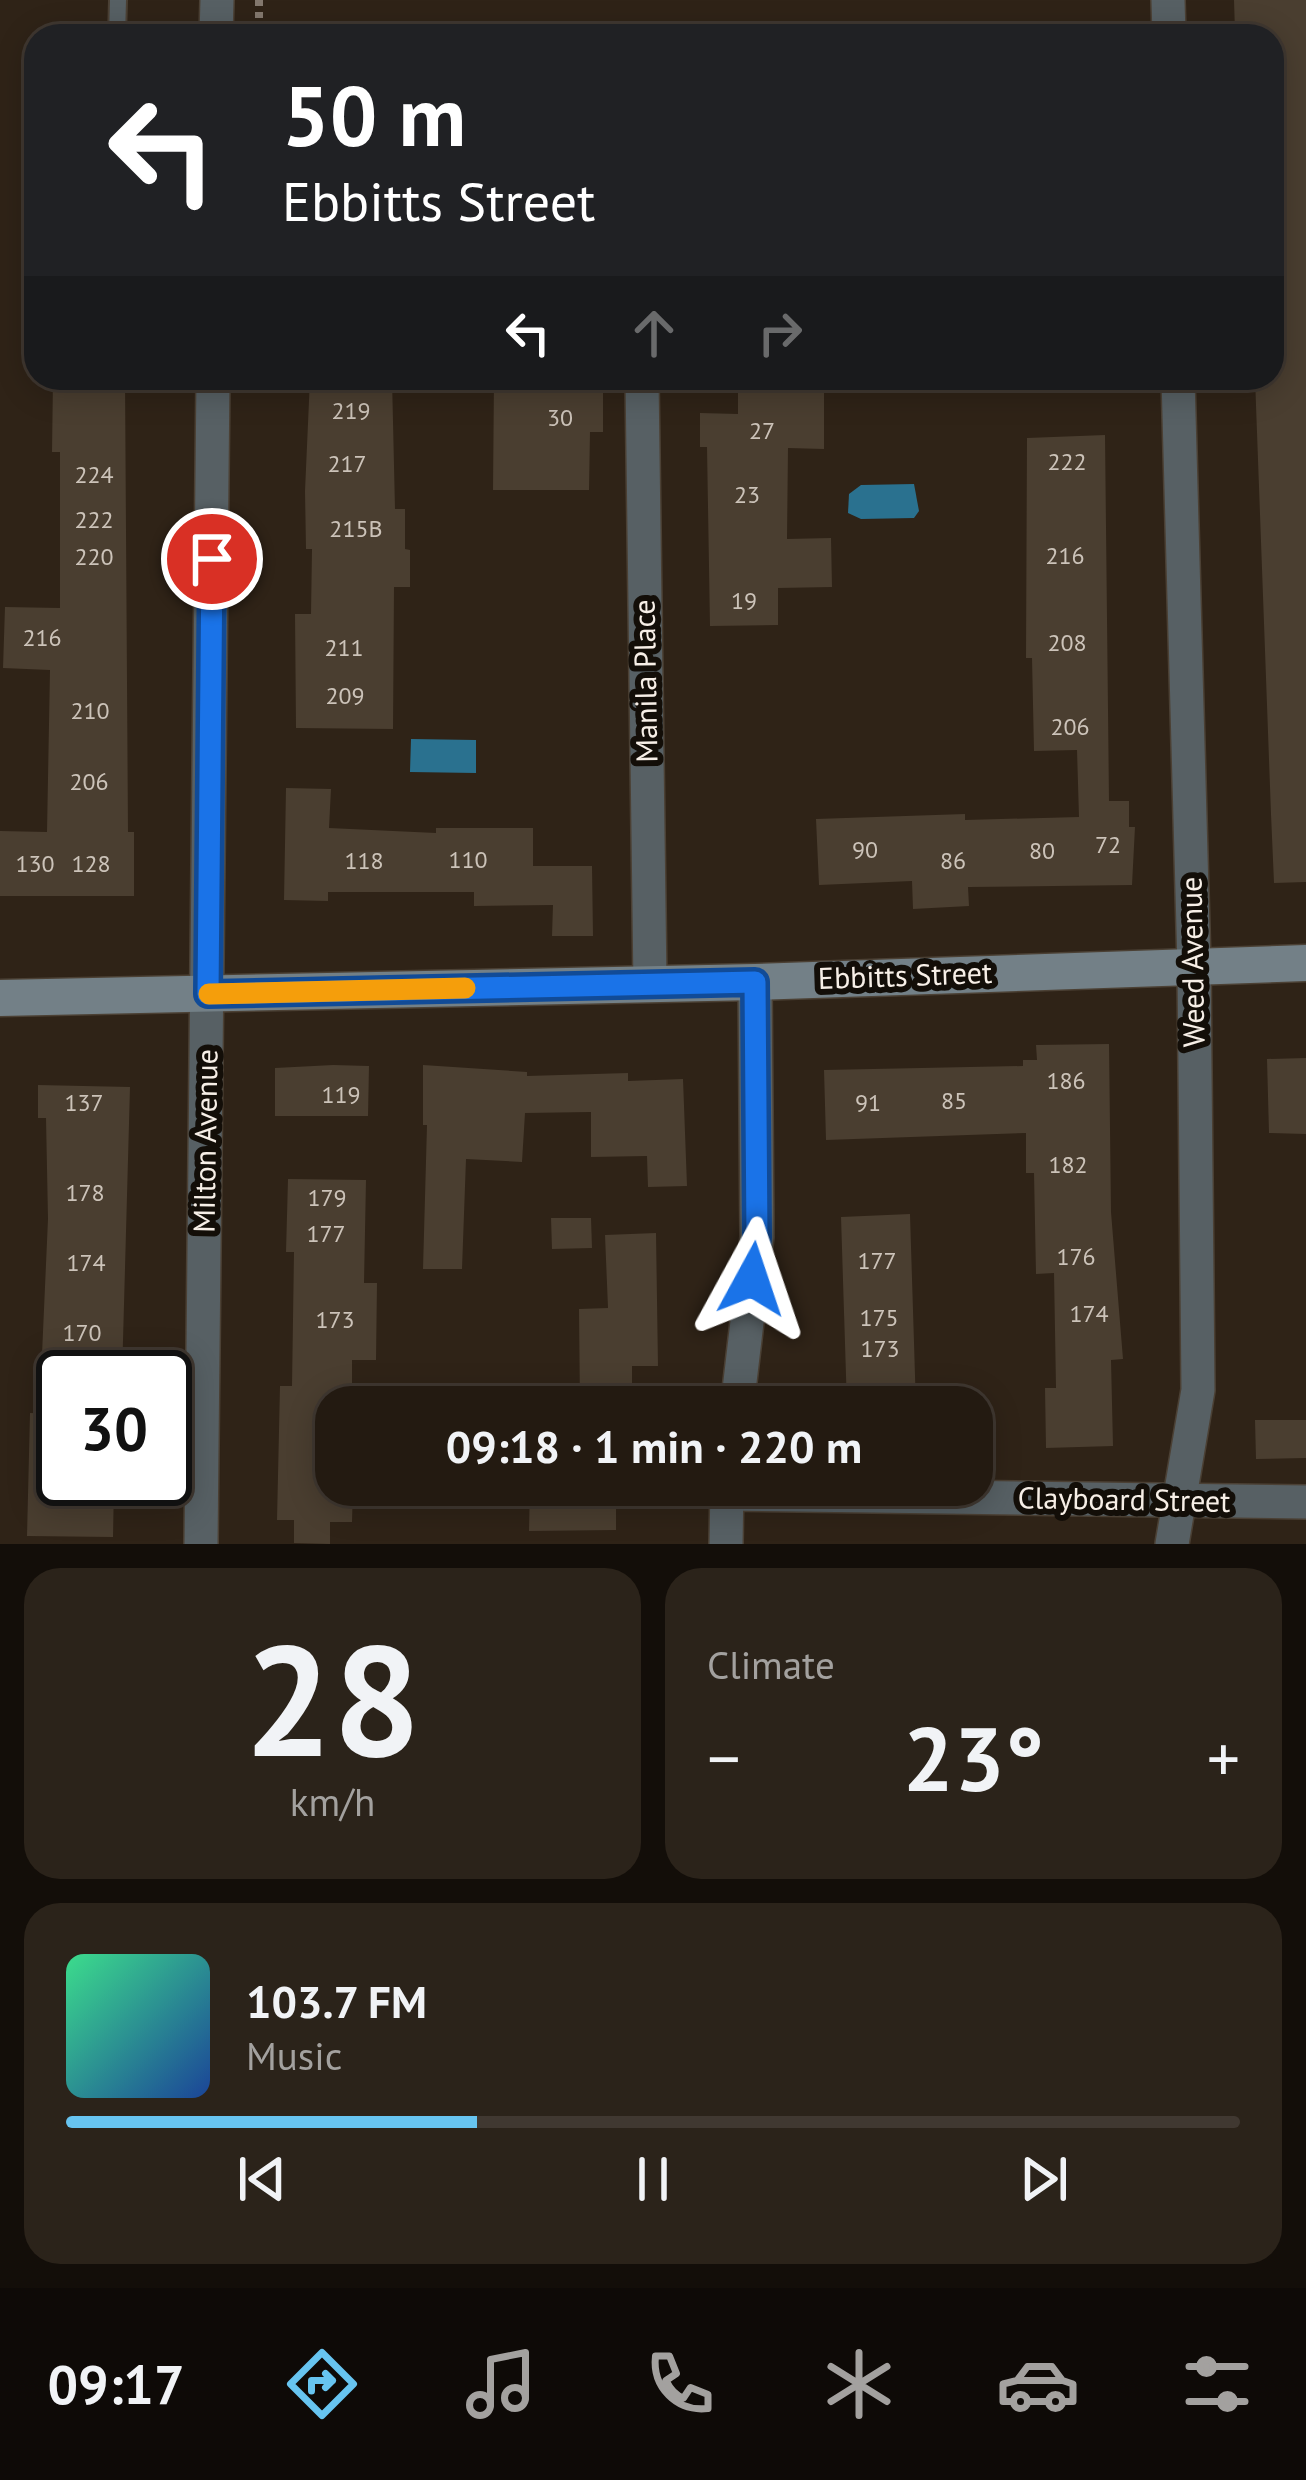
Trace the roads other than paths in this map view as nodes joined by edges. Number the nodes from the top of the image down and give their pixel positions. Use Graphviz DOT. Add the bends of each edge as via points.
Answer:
graph roads {
  1 [pos="213,390"];
  2 [pos="642,390"];
  3 [pos="1178,390"];
  4 [pos="1306,963"];
  5 [pos="1194,965"];
  6 [pos="755,982"];
  7 [pos="650,984"];
  8 [pos="208,994"];
  9 [pos="0,998"];
  10 [pos="739,1386"];
  11 [pos="993,1496"];
  12 [pos="1179,1501"];
  13 [pos="1306,1502"];
  14 [pos="727,1506"];
  15 [pos="201,1544"];
  16 [pos="726,1544"];
  17 [pos="1172,1544"];
  1 -- 8 [label="street, Milton Avenue"];
  2 -- 7 [label="street, Manila Place"];
  3 -- 5 [label="street, Weed Avenue"];
  4 -- 5 [label="street, Ebbitts Street"];
  5 -- 6 [label="street, Ebbitts Street"];
  5 -- 12 [label="street, Weed Avenue" via="1198,1390"];
  6 -- 7 [label="street, Ebbitts Street"];
  6 -- 10 [label="street" via="757,1237"];
  7 -- 8 [label="street, Ebbitts Street"];
  8 -- 9 [label="street, Ebbitts Street"];
  8 -- 15 [label="street, Milton Avenue"];
  11 -- 12 [label="street, Clayboard Street"];
  12 -- 13 [label="street, Clayboard Street"];
  12 -- 17 [label="street, Weed Avenue"];
  14 -- 16 [label="street"];
}
